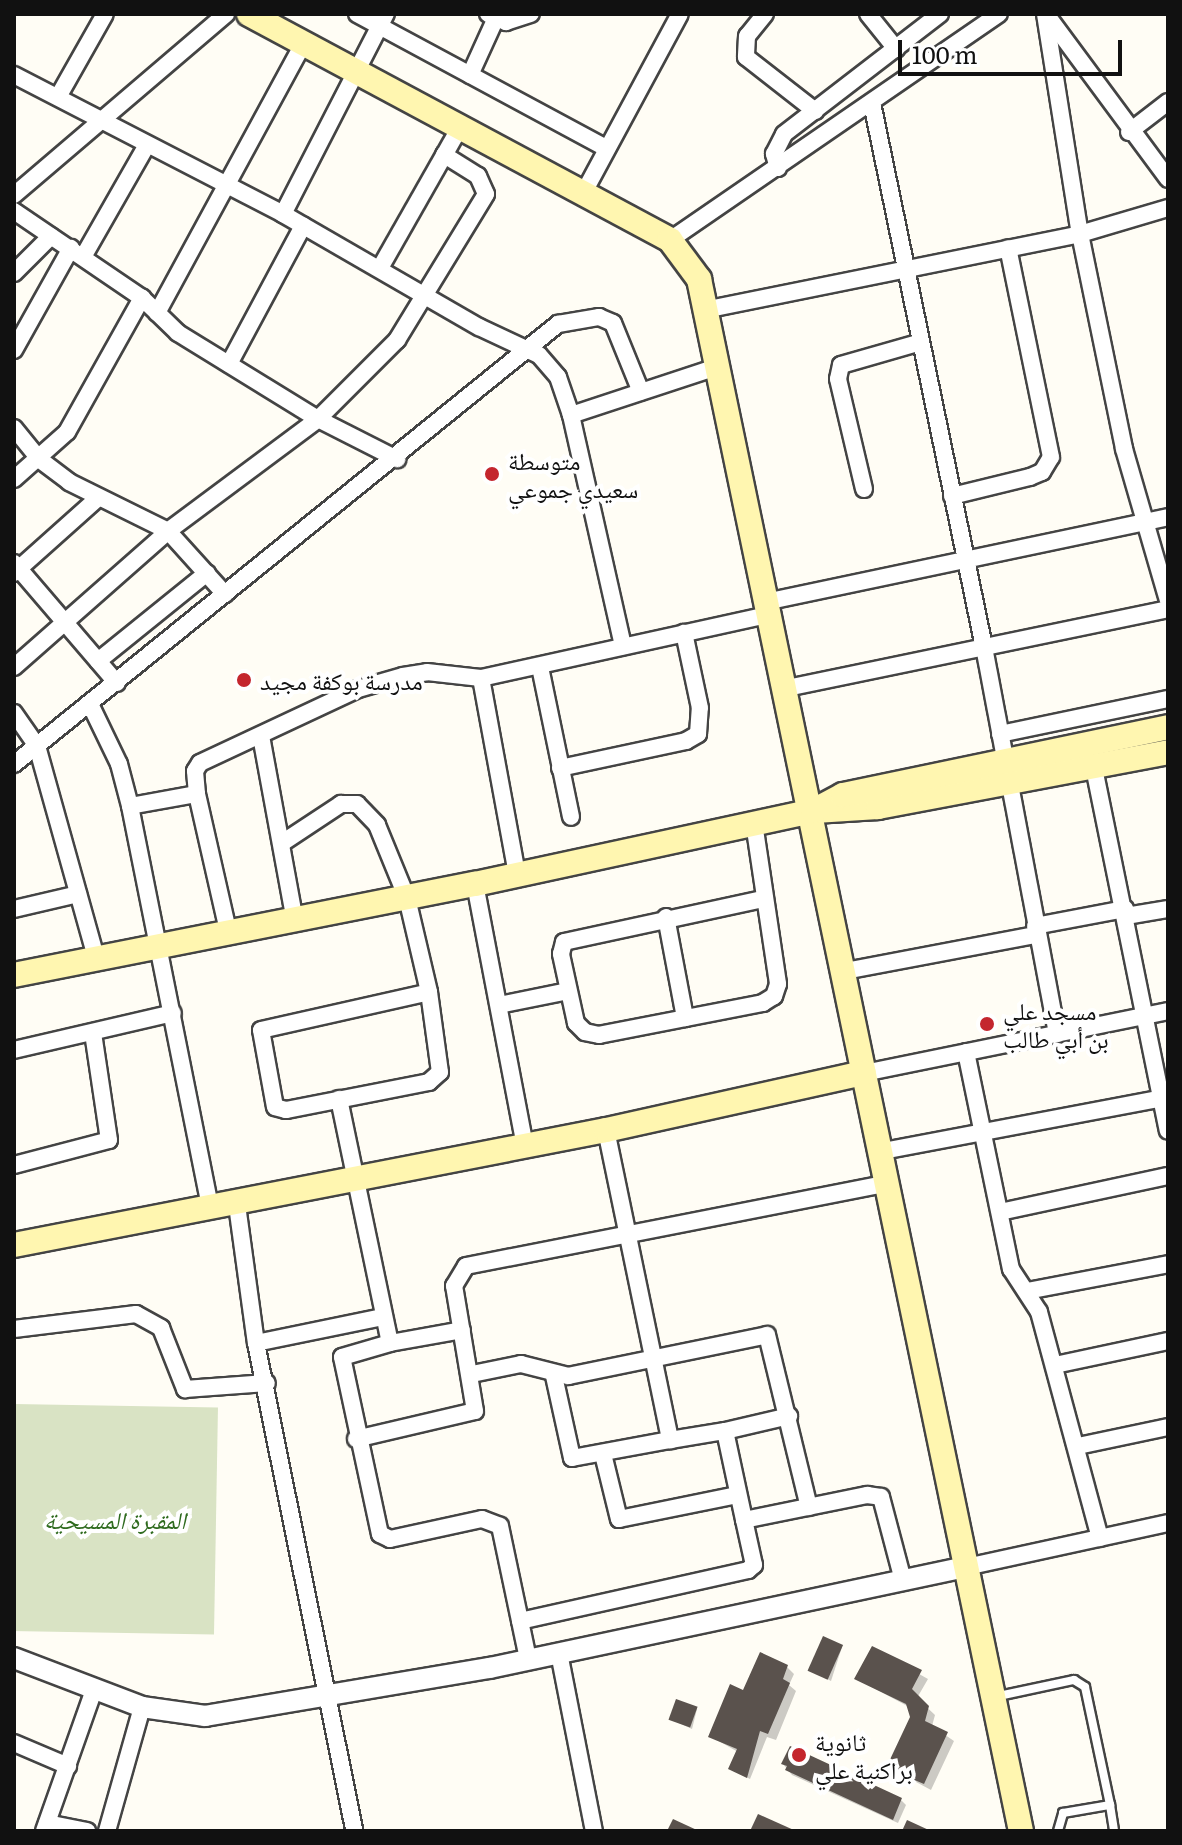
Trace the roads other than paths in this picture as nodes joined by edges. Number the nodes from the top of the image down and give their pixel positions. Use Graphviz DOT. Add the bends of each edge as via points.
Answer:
graph roads {
  1 [pos="105,14"];
  2 [pos="226,14"];
  3 [pos="249,14"];
  4 [pos="357,14"];
  5 [pos="531,14"];
  6 [pos="680,14"];
  7 [pos="765,14"];
  8 [pos="868,14"];
  9 [pos="940,14"];
  10 [pos="999,14"];
  11 [pos="1045,14"];
  12 [pos="492,16"];
  13 [pos="382,20"];
  14 [pos="303,44"];
  15 [pos="896,49"];
  16 [pos="355,72"];
  17 [pos="14,75"];
  18 [pos="470,75"];
  19 [pos="58,97"];
  20 [pos="1168,102"];
  21 [pos="872,103"];
  22 [pos="815,111"];
  23 [pos="103,121"];
  24 [pos="459,129"];
  25 [pos="1129,132"];
  26 [pos="147,145"];
  27 [pos="606,148"];
  28 [pos="444,155"];
  29 [pos="778,168"];
  30 [pos="1168,179"];
  31 [pos="224,186"];
  32 [pos="583,194"];
  33 [pos="14,195"];
  34 [pos="1168,208"];
  35 [pos="14,211"];
  36 [pos="283,214"];
  37 [pos="303,226"];
  38 [pos="1080,234"];
  39 [pos="51,236"];
  40 [pos="670,240"];
  41 [pos="1008,248"];
  42 [pos="77,252"];
  43 [pos="380,268"];
  44 [pos="907,269"];
  45 [pos="14,273"];
  46 [pos="142,298"];
  47 [pos="426,299"];
  48 [pos="709,309"];
  49 [pos="157,313"];
  50 [pos="921,342"];
  51 [pos="524,349"];
  52 [pos="14,350"];
  53 [pos="229,364"];
  54 [pos="720,366"];
  55 [pos="641,392"];
  56 [pos="571,415"];
  57 [pos="318,419"];
  58 [pos="14,428"];
  59 [pos="39,459"];
  60 [pos="397,459"];
  61 [pos="14,479"];
  62 [pos="864,489"];
  63 [pos="952,496"];
  64 [pos="98,498"];
  65 [pos="1168,517"];
  66 [pos="1144,521"];
  67 [pos="168,531"];
  68 [pos="964,562"];
  69 [pos="16,569"];
  70 [pos="207,573"];
  71 [pos="225,594"];
  72 [pos="1168,600"];
  73 [pos="771,608"];
  74 [pos="1168,609"];
  75 [pos="64,622"];
  76 [pos="684,633"];
  77 [pos="623,646"];
  78 [pos="984,647"];
  79 [pos="98,661"];
  80 [pos="14,667"];
  81 [pos="540,667"];
  82 [pos="481,678"];
  83 [pos="117,683"];
  84 [pos="787,688"];
  85 [pos="1168,699"];
  86 [pos="91,706"];
  87 [pos="14,713"];
  88 [pos="1168,727"];
  89 [pos="1000,734"];
  90 [pos="261,736"];
  91 [pos="37,746"];
  92 [pos="1168,752"];
  93 [pos="14,764"];
  94 [pos="560,768"];
  95 [pos="1094,768"];
  96 [pos="1008,772"];
  97 [pos="197,794"];
  98 [pos="130,806"];
  99 [pos="813,811"];
  100 [pos="571,817"];
  101 [pos="754,823"];
  102 [pos="282,843"];
  103 [pos="517,874"];
  104 [pos="475,884"];
  105 [pos="78,894"];
  106 [pos="407,898"];
  107 [pos="763,899"];
  108 [pos="14,909"];
  109 [pos="1168,909"];
  110 [pos="1125,913"];
  111 [pos="666,917"];
  112 [pos="295,921"];
  113 [pos="1035,931"];
  114 [pos="229,935"];
  115 [pos="160,946"];
  116 [pos="96,958"];
  117 [pos="845,971"];
  118 [pos="14,975"];
  119 [pos="568,991"];
  120 [pos="429,992"];
  121 [pos="499,1005"];
  122 [pos="1168,1011"];
  123 [pos="173,1013"];
  124 [pos="1146,1015"];
  125 [pos="685,1018"];
  126 [pos="93,1033"];
  127 [pos="1057,1034"];
  128 [pos="14,1050"];
  129 [pos="966,1052"];
  130 [pos="864,1073"];
  131 [pos="1165,1097"];
  132 [pos="339,1099"];
  133 [pos="606,1130"];
  134 [pos="983,1130"];
  135 [pos="1168,1131"];
  136 [pos="525,1146"];
  137 [pos="883,1151"];
  138 [pos="14,1165"];
  139 [pos="1168,1176"];
  140 [pos="354,1179"];
  141 [pos="890,1183"];
  142 [pos="237,1205"];
  143 [pos="210,1208"];
  144 [pos="1000,1212"];
  145 [pos="628,1236"];
  146 [pos="14,1245"];
  147 [pos="1168,1264"];
  148 [pos="1027,1291"];
  149 [pos="383,1317"];
  150 [pos="14,1329"];
  151 [pos="462,1330"];
  152 [pos="1168,1341"];
  153 [pos="256,1343"];
  154 [pos="390,1343"];
  155 [pos="652,1357"];
  156 [pos="1055,1365"];
  157 [pos="472,1374"];
  158 [pos="554,1376"];
  159 [pos="267,1383"];
  160 [pos="789,1416"];
  161 [pos="1168,1427"];
  162 [pos="725,1431"];
  163 [pos="356,1439"];
  164 [pos="670,1440"];
  165 [pos="1078,1446"];
  166 [pos="603,1454"];
  167 [pos="737,1495"];
  168 [pos="809,1507"];
  169 [pos="744,1520"];
  170 [pos="1168,1523"];
  171 [pos="1100,1538"];
  172 [pos="966,1567"];
  173 [pos="903,1580"];
  174 [pos="520,1621"];
  175 [pos="559,1653"];
  176 [pos="14,1658"];
  177 [pos="528,1659"];
  178 [pos="94,1690"];
  179 [pos="994,1697"];
  180 [pos="324,1699"];
  181 [pos="142,1707"];
  182 [pos="14,1743"];
  183 [pos="68,1766"];
  184 [pos="1110,1805"];
  185 [pos="45,1827"];
  186 [pos="87,1831"];
  187 [pos="107,1831"];
  188 [pos="354,1831"];
  189 [pos="594,1831"];
  190 [pos="1021,1831"];
  191 [pos="1058,1831"];
  192 [pos="1114,1831"];
  1 -- 19 [label="street"];
  2 -- 23 [label="street"];
  3 -- 14 [label="main road"];
  4 -- 13 [label="street"];
  5 -- 12 [label="street" via="518,21"];
  6 -- 27 [label="street"];
  7 -- 22 [label="street" via="747,36 746,57"];
  8 -- 15 [label="street"];
  9 -- 15 [label="street"];
  10 -- 21 [label="street"];
  11 -- 25 [label="street"];
  11 -- 38 [label="street"];
  12 -- 18 [label="street"];
  13 -- 16 [label="street"];
  13 -- 18 [label="street"];
  14 -- 16 [label="main road"];
  14 -- 31 [label="street"];
  15 -- 22 [label="street"];
  16 -- 24 [label="main road"];
  16 -- 36 [label="street"];
  17 -- 19 [label="street"];
  18 -- 27 [label="street"];
  19 -- 23 [label="street"];
  20 -- 25 [label="street"];
  21 -- 29 [label="street"];
  21 -- 44 [label="street"];
  22 -- 29 [label="street" via="776,144"];
  23 -- 26 [label="street"];
  23 -- 33 [label="street"];
  24 -- 28 [label="street"];
  24 -- 32 [label="main road"];
  25 -- 30 [label="street"];
  26 -- 31 [label="street"];
  26 -- 42 [label="street"];
  27 -- 32 [label="street"];
  28 -- 43 [label="street"];
  28 -- 47 [label="street" via="478,176 486,194"];
  29 -- 40 [label="street"];
  31 -- 36 [label="street"];
  31 -- 49 [label="street"];
  32 -- 40 [label="main road"];
  34 -- 38 [label="street"];
  35 -- 39 [label="street"];
  36 -- 37 [label="street"];
  37 -- 43 [label="street"];
  37 -- 53 [label="street"];
  38 -- 41 [label="street"];
  38 -- 66 [label="street"];
  39 -- 42 [label="street"];
  39 -- 45 [label="street"];
  40 -- 48 [label="main road" via="699,279"];
  41 -- 44 [label="street"];
  41 -- 63 [label="street" via="1049,465 1030,477"];
  42 -- 46 [label="street"];
  42 -- 52 [label="street"];
  43 -- 47 [label="street"];
  44 -- 48 [label="street"];
  44 -- 50 [label="street"];
  46 -- 49 [label="street"];
  46 -- 59 [label="street" via="67,432"];
  47 -- 51 [label="street"];
  47 -- 57 [label="street" via="370,372"];
  48 -- 54 [label="main road"];
  49 -- 53 [label="street" via="178,333"];
  50 -- 62 [label="street" via="841,365 838,379"];
  50 -- 63 [label="street"];
  51 -- 55 [label="street" via="558,324 599,317 613,323"];
  51 -- 56 [label="street" via="549,364"];
  51 -- 60 [label="street"];
  53 -- 57 [label="street"];
  54 -- 55 [label="street"];
  54 -- 73 [label="main road"];
  55 -- 56 [label="street"];
  56 -- 77 [label="street"];
  57 -- 60 [label="street"];
  57 -- 67 [label="street"];
  58 -- 59 [label="street"];
  59 -- 61 [label="street"];
  59 -- 64 [label="street"];
  60 -- 71 [label="street"];
  63 -- 68 [label="street"];
  64 -- 67 [label="street"];
  64 -- 69 [label="street"];
  65 -- 66 [label="street"];
  66 -- 68 [label="street"];
  66 -- 72 [label="street"];
  67 -- 70 [label="street"];
  67 -- 75 [label="street"];
  68 -- 73 [label="street"];
  68 -- 78 [label="street"];
  69 -- 75 [label="street"];
  70 -- 71 [label="street"];
  70 -- 79 [label="street"];
  71 -- 83 [label="street"];
  73 -- 76 [label="street"];
  73 -- 84 [label="main road"];
  74 -- 78 [label="street"];
  75 -- 79 [label="street"];
  75 -- 80 [label="street"];
  76 -- 77 [label="street"];
  76 -- 94 [label="street" via="700,708 698,734"];
  77 -- 81 [label="street"];
  78 -- 84 [label="street"];
  78 -- 89 [label="street"];
  79 -- 83 [label="street"];
  81 -- 82 [label="street"];
  81 -- 94 [label="street"];
  82 -- 90 [label="street" via="427,672 403,676 358,689"];
  82 -- 103 [label="street"];
  83 -- 86 [label="street"];
  84 -- 99 [label="main road"];
  85 -- 89 [label="street"];
  86 -- 91 [label="street"];
  86 -- 98 [label="street" via="119,764"];
  87 -- 91 [label="street"];
  88 -- 96 [label="main road"];
  89 -- 96 [label="street"];
  90 -- 97 [label="street" via="200,763 195,771"];
  90 -- 102 [label="street"];
  91 -- 93 [label="street"];
  91 -- 105 [label="street"];
  92 -- 95 [label="main road"];
  94 -- 100 [label="street"];
  95 -- 96 [label="main road"];
  95 -- 110 [label="street"];
  96 -- 99 [label="main road" via="843,795"];
  96 -- 113 [label="street"];
  97 -- 98 [label="street"];
  97 -- 114 [label="street"];
  98 -- 115 [label="street"];
  99 -- 101 [label="main road"];
  99 -- 117 [label="main road"];
  101 -- 103 [label="main road"];
  101 -- 107 [label="street"];
  102 -- 106 [label="street" via="328,809 357,804 389,847"];
  102 -- 112 [label="street"];
  103 -- 104 [label="main road"];
  104 -- 106 [label="main road"];
  104 -- 121 [label="street"];
  105 -- 108 [label="street"];
  105 -- 116 [label="street"];
  106 -- 112 [label="main road"];
  106 -- 120 [label="street"];
  107 -- 111 [label="street"];
  107 -- 125 [label="street" via="778,984 774,996 763,1003"];
  109 -- 110 [label="street"];
  110 -- 113 [label="street"];
  110 -- 124 [label="street"];
  111 -- 119 [label="street" via="564,942"];
  111 -- 125 [label="street"];
  112 -- 114 [label="main road"];
  113 -- 117 [label="street"];
  113 -- 127 [label="street"];
  114 -- 115 [label="main road"];
  115 -- 116 [label="main road"];
  115 -- 123 [label="street"];
  116 -- 118 [label="main road"];
  117 -- 130 [label="main road"];
  119 -- 121 [label="street"];
  119 -- 125 [label="street" via="576,1023 591,1034"];
  120 -- 132 [label="street" via="440,1061 437,1078"];
  120 -- 132 [label="street" via="261,1030 275,1107 286,1110"];
  121 -- 136 [label="street"];
  122 -- 124 [label="street"];
  123 -- 126 [label="street"];
  123 -- 143 [label="street"];
  124 -- 127 [label="street"];
  124 -- 131 [label="street"];
  126 -- 128 [label="street"];
  126 -- 138 [label="street" via="109,1140"];
  127 -- 129 [label="street"];
  129 -- 130 [label="street"];
  129 -- 134 [label="street"];
  130 -- 133 [label="main road"];
  130 -- 137 [label="main road"];
  131 -- 134 [label="street"];
  131 -- 135 [label="street"];
  132 -- 140 [label="street"];
  133 -- 136 [label="main road"];
  133 -- 145 [label="street"];
  134 -- 137 [label="street"];
  134 -- 144 [label="street"];
  136 -- 140 [label="main road"];
  137 -- 141 [label="main road"];
  139 -- 144 [label="street"];
  140 -- 142 [label="main road"];
  140 -- 149 [label="street"];
  141 -- 145 [label="street"];
  141 -- 172 [label="main road"];
  142 -- 143 [label="main road"];
  142 -- 153 [label="street"];
  143 -- 146 [label="main road"];
  144 -- 148 [label="street" via="1011,1269"];
  145 -- 151 [label="street" via="466,1266 454,1286"];
  145 -- 155 [label="street"];
  147 -- 148 [label="street"];
  148 -- 156 [label="street"];
  149 -- 153 [label="street"];
  149 -- 154 [label="street"];
  150 -- 159 [label="street" via="136,1314 161,1328 185,1389"];
  151 -- 154 [label="street"];
  151 -- 157 [label="street"];
  152 -- 156 [label="street"];
  153 -- 159 [label="street"];
  154 -- 163 [label="street" via="342,1357"];
  155 -- 158 [label="street"];
  155 -- 160 [label="street" via="767,1335"];
  155 -- 164 [label="street"];
  156 -- 165 [label="street"];
  157 -- 158 [label="street" via="521,1364"];
  157 -- 163 [label="street" via="477,1406 471,1415"];
  158 -- 166 [label="street" via="569,1454 577,1459"];
  159 -- 180 [label="street"];
  160 -- 162 [label="street"];
  160 -- 168 [label="street"];
  161 -- 165 [label="street"];
  162 -- 164 [label="street"];
  162 -- 167 [label="street"];
  163 -- 174 [label="street" via="384,1538 482,1519 500,1526"];
  164 -- 166 [label="street"];
  165 -- 171 [label="street"];
  166 -- 167 [label="street" via="619,1519"];
  167 -- 169 [label="street"];
  168 -- 169 [label="street"];
  168 -- 173 [label="street" via="881,1497"];
  169 -- 174 [label="street" via="754,1565 748,1570"];
  170 -- 171 [label="street"];
  171 -- 172 [label="street"];
  172 -- 173 [label="street"];
  172 -- 179 [label="main road"];
  173 -- 175 [label="street"];
  174 -- 177 [label="street"];
  175 -- 177 [label="street"];
  175 -- 189 [label="street"];
  176 -- 178 [label="street"];
  177 -- 180 [label="street"];
  178 -- 181 [label="street"];
  178 -- 183 [label="street"];
  179 -- 184 [label="lane" via="1074,1680 1085,1687"];
  179 -- 190 [label="main road"];
  180 -- 181 [label="street" via="205,1716"];
  180 -- 188 [label="street"];
  181 -- 187 [label="street"];
  182 -- 183 [label="street"];
  183 -- 185 [label="street"];
  184 -- 191 [label="lane" via="1063,1813"];
  184 -- 192 [label="lane"];
  185 -- 186 [label="street"];
}
